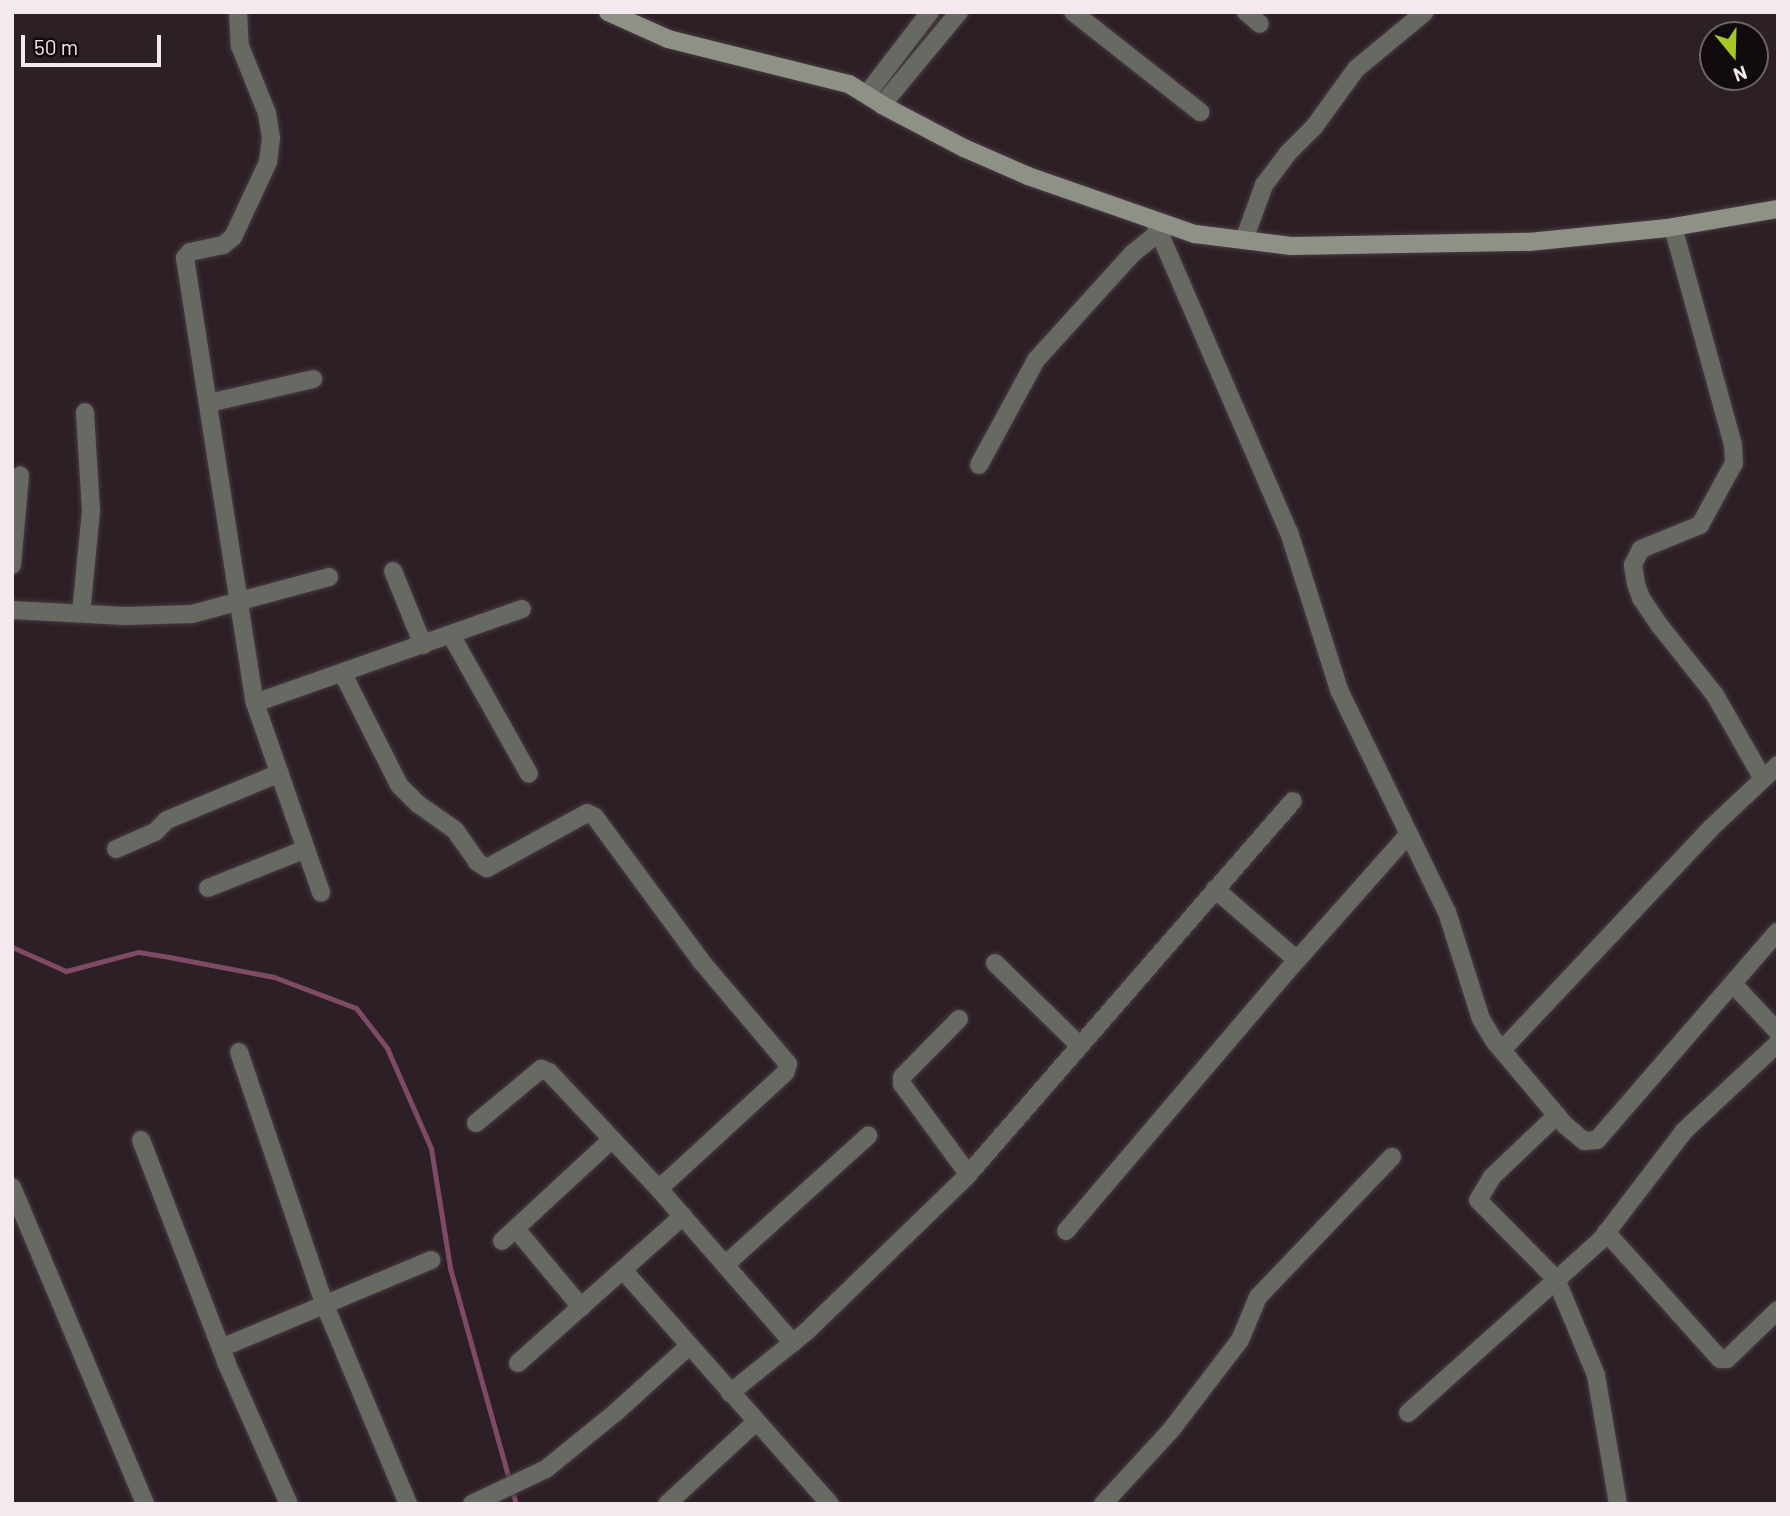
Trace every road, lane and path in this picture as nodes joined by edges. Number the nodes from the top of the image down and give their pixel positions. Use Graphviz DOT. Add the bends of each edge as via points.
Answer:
graph roads {
  1 [pos="238,12"];
  2 [pos="608,12"];
  3 [pos="930,12"];
  4 [pos="959,12"];
  5 [pos="1073,12"];
  6 [pos="1245,12"];
  7 [pos="1425,12"];
  8 [pos="1260,24"];
  9 [pos="875,100"];
  10 [pos="1200,112"];
  11 [pos="1778,209"];
  12 [pos="1157,227"];
  13 [pos="1673,227"];
  14 [pos="1244,240"];
  15 [pos="313,379"];
  16 [pos="209,403"];
  17 [pos="85,412"];
  18 [pos="979,465"];
  19 [pos="20,475"];
  20 [pos="12,565"];
  21 [pos="393,571"];
  22 [pos="329,577"];
  23 [pos="238,603"];
  24 [pos="522,609"];
  25 [pos="12,610"];
  26 [pos="81,614"];
  27 [pos="451,635"];
  28 [pos="423,645"];
  29 [pos="343,674"];
  30 [pos="255,703"];
  31 [pos="1778,765"];
  32 [pos="280,773"];
  33 [pos="529,774"];
  34 [pos="1762,777"];
  35 [pos="1293,801"];
  36 [pos="1407,836"];
  37 [pos="116,849"];
  38 [pos="306,849"];
  39 [pos="208,888"];
  40 [pos="1215,889"];
  41 [pos="321,893"];
  42 [pos="1774,943"];
  43 [pos="1297,960"];
  44 [pos="995,963"];
  45 [pos="1733,984"];
  46 [pos="959,1019"];
  47 [pos="1778,1032"];
  48 [pos="1778,1043"];
  49 [pos="1079,1045"];
  50 [pos="1502,1051"];
  51 [pos="239,1052"];
  52 [pos="1557,1115"];
  53 [pos="476,1123"];
  54 [pos="868,1136"];
  55 [pos="612,1139"];
  56 [pos="141,1140"];
  57 [pos="1392,1157"];
  58 [pos="968,1174"];
  59 [pos="12,1188"];
  60 [pos="659,1189"];
  61 [pos="683,1216"];
  62 [pos="1066,1231"];
  63 [pos="1606,1232"];
  64 [pos="430,1260"];
  65 [pos="725,1265"];
  66 [pos="623,1270"];
  67 [pos="1556,1279"];
  68 [pos="324,1303"];
  69 [pos="581,1307"];
  70 [pos="1778,1310"];
  71 [pos="793,1343"];
  72 [pos="689,1346"];
  73 [pos="221,1348"];
  74 [pos="518,1363"];
  75 [pos="730,1393"];
  76 [pos="1408,1413"];
  77 [pos="756,1422"];
  78 [pos="476,1501"];
  79 [pos="828,1503"];
  80 [pos="145,1504"];
  81 [pos="289,1504"];
  82 [pos="408,1504"];
  83 [pos="667,1504"];
  84 [pos="1103,1504"];
  85 [pos="1618,1504"];
  1 -- 16 [label="street" via="240,46 267,113 271,138 268,162 233,237 185,258"];
  2 -- 9 [label="main road" via="668,39 849,84"];
  3 -- 9 [label="street"];
  4 -- 9 [label="street"];
  5 -- 10 [label="street"];
  6 -- 8 [label="street"];
  7 -- 14 [label="street" via="1356,69 1314,127 1287,154 1264,185"];
  9 -- 12 [label="main road" via="1028,176"];
  11 -- 13 [label="main road"];
  12 -- 14 [label="main road"];
  12 -- 18 [label="street" via="1036,360"];
  12 -- 36 [label="street" via="1289,532 1339,690"];
  13 -- 14 [label="main road" via="1529,242 1291,246"];
  13 -- 34 [label="street" via="1733,445 1734,463 1700,525 1641,549 1633,565 1636,584 1640,598 1715,695"];
  15 -- 16 [label="street"];
  16 -- 23 [label="street"];
  17 -- 26 [label="street" via="91,511"];
  19 -- 20 [label="street"];
  21 -- 28 [label="street"];
  22 -- 23 [label="street"];
  23 -- 26 [label="street" via="192,614"];
  23 -- 30 [label="street"];
  24 -- 27 [label="street"];
  25 -- 26 [label="street"];
  27 -- 28 [label="street"];
  27 -- 33 [label="street"];
  28 -- 29 [label="street"];
  29 -- 30 [label="street"];
  29 -- 60 [label="street" via="399,785 455,830 477,862 487,868 587,813 595,817 701,961 788,1065 785,1073"];
  30 -- 32 [label="street"];
  31 -- 34 [label="street"];
  32 -- 37 [label="street" via="167,820 155,832"];
  32 -- 38 [label="street"];
  34 -- 50 [label="street"];
  35 -- 40 [label="street"];
  36 -- 43 [label="street"];
  36 -- 50 [label="street" via="1447,912 1481,1019"];
  38 -- 39 [label="street"];
  38 -- 41 [label="street"];
  40 -- 43 [label="street"];
  40 -- 49 [label="street"];
  42 -- 45 [label="street"];
  43 -- 62 [label="street"];
  44 -- 49 [label="street"];
  45 -- 47 [label="street"];
  45 -- 52 [label="street" via="1597,1140 1584,1141"];
  46 -- 58 [label="street" via="902,1077 902,1084"];
  48 -- 63 [label="street" via="1684,1131"];
  49 -- 58 [label="street"];
  50 -- 52 [label="street"];
  51 -- 68 [label="street"];
  52 -- 67 [label="street" via="1492,1177 1478,1200"];
  53 -- 55 [label="street" via="541,1069"];
  54 -- 65 [label="street"];
  55 -- 60 [label="street"];
  55 -- 69 [label="street" via="509,1235"];
  56 -- 73 [label="street"];
  57 -- 84 [label="street" via="1258,1297 1240,1340 1171,1430"];
  58 -- 71 [label="street"];
  59 -- 80 [label="street"];
  60 -- 61 [label="street"];
  61 -- 65 [label="street"];
  61 -- 66 [label="street"];
  63 -- 67 [label="street"];
  63 -- 70 [label="street" via="1720,1359 1727,1359"];
  64 -- 68 [label="street"];
  65 -- 71 [label="street"];
  66 -- 69 [label="street"];
  66 -- 72 [label="street"];
  67 -- 76 [label="street"];
  67 -- 85 [label="street" via="1596,1375"];
  68 -- 73 [label="street"];
  68 -- 82 [label="street"];
  69 -- 74 [label="street"];
  71 -- 75 [label="street"];
  72 -- 75 [label="street"];
  72 -- 78 [label="street" via="546,1469"];
  73 -- 81 [label="street"];
  75 -- 77 [label="street"];
  77 -- 79 [label="street"];
  77 -- 83 [label="street"];
}
